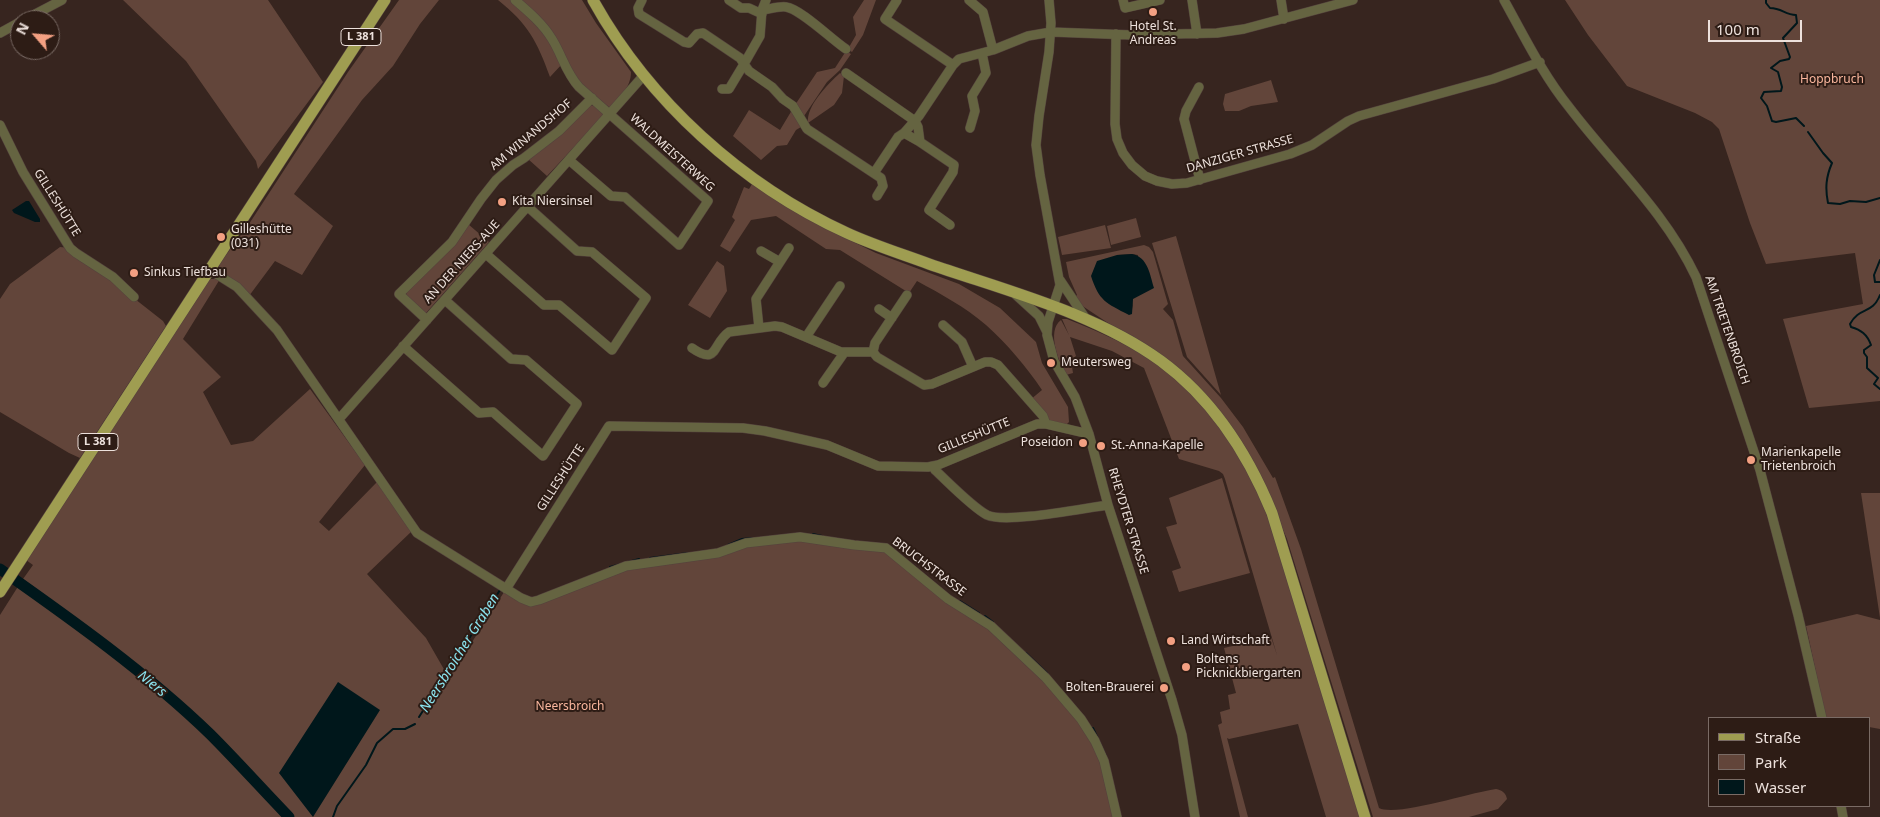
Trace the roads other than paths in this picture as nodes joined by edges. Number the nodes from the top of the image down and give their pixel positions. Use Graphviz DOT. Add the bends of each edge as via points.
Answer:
graph roads {
  1 [pos="62,0"];
  2 [pos="385,0"];
  3 [pos="515,0"];
  4 [pos="593,0"];
  5 [pos="642,0"];
  6 [pos="729,0"];
  7 [pos="766,0"];
  8 [pos="898,0"];
  9 [pos="969,0"];
  10 [pos="1049,0"];
  11 [pos="1123,0"];
  12 [pos="1160,0"];
  13 [pos="1192,0"];
  14 [pos="1281,0"];
  15 [pos="1352,0"];
  16 [pos="1504,0"];
  17 [pos="43,10"];
  18 [pos="762,12"];
  19 [pos="1284,18"];
  20 [pos="1050,32"];
  21 [pos="1116,34"];
  22 [pos="1197,34"];
  23 [pos="846,49"];
  24 [pos="993,50"];
  25 [pos="982,53"];
  26 [pos="1540,62"];
  27 [pos="744,64"];
  28 [pos="953,65"];
  29 [pos="846,74"];
  30 [pos="644,75"];
  31 [pos="1199,87"];
  32 [pos="722,89"];
  33 [pos="592,98"];
  34 [pos="610,114"];
  35 [pos="915,121"];
  36 [pos="0,125"];
  37 [pos="970,128"];
  38 [pos="904,133"];
  39 [pos="920,142"];
  40 [pos="569,160"];
  41 [pos="874,173"];
  42 [pos="1200,180"];
  43 [pos="876,196"];
  44 [pos="528,207"];
  45 [pos="950,225"];
  46 [pos="789,248"];
  47 [pos="761,250"];
  48 [pos="486,254"];
  49 [pos="780,262"];
  50 [pos="210,270"];
  51 [pos="1060,279"];
  52 [pos="840,286"];
  53 [pos="1015,294"];
  54 [pos="907,295"];
  55 [pos="134,297"];
  56 [pos="445,300"];
  57 [pos="1053,307"];
  58 [pos="879,309"];
  59 [pos="892,318"];
  60 [pos="427,320"];
  61 [pos="1088,321"];
  62 [pos="943,325"];
  63 [pos="759,328"];
  64 [pos="1047,333"];
  65 [pos="806,337"];
  66 [pos="403,346"];
  67 [pos="692,348"];
  68 [pos="873,352"];
  69 [pos="844,353"];
  70 [pos="973,367"];
  71 [pos="824,383"];
  72 [pos="338,419"];
  73 [pos="1046,424"];
  74 [pos="1089,434"];
  75 [pos="933,466"];
  76 [pos="1108,505"];
  77 [pos="9,579"];
  78 [pos="506,589"];
  79 [pos="1822,717"];
  80 [pos="1117,817"];
  81 [pos="1196,817"];
  82 [pos="1365,817"];
  1 -- 17 [label="street"];
  2 -- 50 [label="main road, L 381"];
  3 -- 33 [label="street" via="543,26 570,76"];
  4 -- 30 [label="main road"];
  5 -- 27 [label="street" via="638,9 640,15 685,43 697,34 704,34"];
  6 -- 18 [label="street" via="741,8"];
  7 -- 18 [label="street"];
  8 -- 28 [label="street" via="885,19"];
  9 -- 24 [label="street" via="983,12"];
  10 -- 20 [label="street, RHEYDTER STRASSE"];
  11 -- 12 [label="street" via="1126,8"];
  13 -- 22 [label="street"];
  14 -- 19 [label="street"];
  15 -- 19 [label="street"];
  16 -- 26 [label="street, AM TRIETENBROICH"];
  18 -- 23 [label="street" via="788,8"];
  18 -- 27 [label="street" via="760,36"];
  19 -- 22 [label="street" via="1236,31"];
  20 -- 21 [label="street"];
  20 -- 24 [label="street" via="1028,36"];
  20 -- 51 [label="street, RHEYDTER STRASSE" via="1036,145"];
  21 -- 22 [label="street"];
  21 -- 42 [label="street, DANZIGER STRASSE" via="1115,132 1123,153 1138,171 1157,181 1176,184"];
  24 -- 25 [label="street"];
  25 -- 28 [label="street" via="962,58"];
  25 -- 37 [label="street" via="986,73 972,96 975,111"];
  26 -- 42 [label="street, DANZIGER STRASSE" via="1493,79 1364,114 1299,151"];
  26 -- 79 [label="street, AM TRIETENBROICH" via="1572,112 1662,219 1696,277 1760,470"];
  27 -- 32 [label="street" via="729,89"];
  27 -- 41 [label="street" via="793,106 808,130"];
  28 -- 35 [label="street"];
  29 -- 35 [label="street"];
  30 -- 34 [label="street, AN DER NIERS-AUE"];
  30 -- 53 [label="main road" via="683,118 721,152 755,179 801,208 865,241"];
  31 -- 42 [label="street" via="1184,119"];
  33 -- 34 [label="street"];
  33 -- 60 [label="street, AM WINANDSHOF" via="559,131 496,180 452,242 399,294"];
  34 -- 40 [label="street, AN DER NIERS-AUE"];
  34 -- 40 [label="street, WALDMEISTERWEG" via="708,201 680,245 625,197 611,196"];
  35 -- 38 [label="street"];
  35 -- 39 [label="street"];
  36 -- 55 [label="street, GILLESHÜTTE" via="23,172 73,251 113,277"];
  38 -- 39 [label="street"];
  38 -- 41 [label="street" via="898,136"];
  39 -- 45 [label="street" via="955,166 929,210"];
  40 -- 44 [label="street, AN DER NIERS-AUE"];
  41 -- 43 [label="street" via="881,178 883,186"];
  44 -- 48 [label="street, AN DER NIERS-AUE"];
  44 -- 48 [label="street" via="577,251 592,252 646,298 612,350 560,305 544,305"];
  46 -- 49 [label="street"];
  47 -- 49 [label="street"];
  48 -- 56 [label="street, AN DER NIERS-AUE"];
  49 -- 63 [label="street" via="756,299"];
  50 -- 72 [label="street" via="234,285 274,326"];
  50 -- 77 [label="main road, L 381"];
  51 -- 57 [label="street, RHEYDTER STRASSE"];
  51 -- 61 [label="street"];
  52 -- 65 [label="street"];
  53 -- 57 [label="main road"];
  53 -- 64 [label="street" via="1039,316"];
  54 -- 59 [label="street"];
  56 -- 60 [label="street, AN DER NIERS-AUE"];
  56 -- 66 [label="street" via="511,359 526,360 577,404 542,456 493,412 479,413"];
  57 -- 61 [label="main road"];
  57 -- 64 [label="street, RHEYDTER STRASSE"];
  58 -- 59 [label="street"];
  59 -- 68 [label="street" via="874,345"];
  60 -- 66 [label="street, AN DER NIERS-AUE"];
  61 -- 82 [label="main road" via="1111,331 1180,376 1216,414 1251,466 1279,533"];
  62 -- 70 [label="street" via="962,342"];
  63 -- 65 [label="street" via="780,326"];
  63 -- 67 [label="street" via="728,333 709,355"];
  64 -- 74 [label="street, RHEYDTER STRASSE" via="1054,361 1075,397"];
  65 -- 69 [label="street"];
  66 -- 72 [label="street, AN DER NIERS-AUE"];
  68 -- 69 [label="street"];
  68 -- 70 [label="street" via="924,385"];
  69 -- 71 [label="street"];
  70 -- 73 [label="street" via="995,363"];
  72 -- 78 [label="street" via="416,533"];
  73 -- 74 [label="street, GILLESHÜTTE"];
  73 -- 75 [label="street, GILLESHÜTTE" via="1029,427"];
  74 -- 76 [label="street, RHEYDTER STRASSE"];
  75 -- 76 [label="street" via="984,513 994,517"];
  75 -- 78 [label="street, GILLESHÜTTE" via="878,466 827,444 756,429 609,426"];
  76 -- 81 [label="street, RHEYDTER STRASSE" via="1176,714"];
  78 -- 80 [label="street, BRUCHSTRASSE" via="531,602 626,566 718,553 746,542 803,537 886,548 946,597 991,626 1046,678 1081,718 1104,761"];
}
